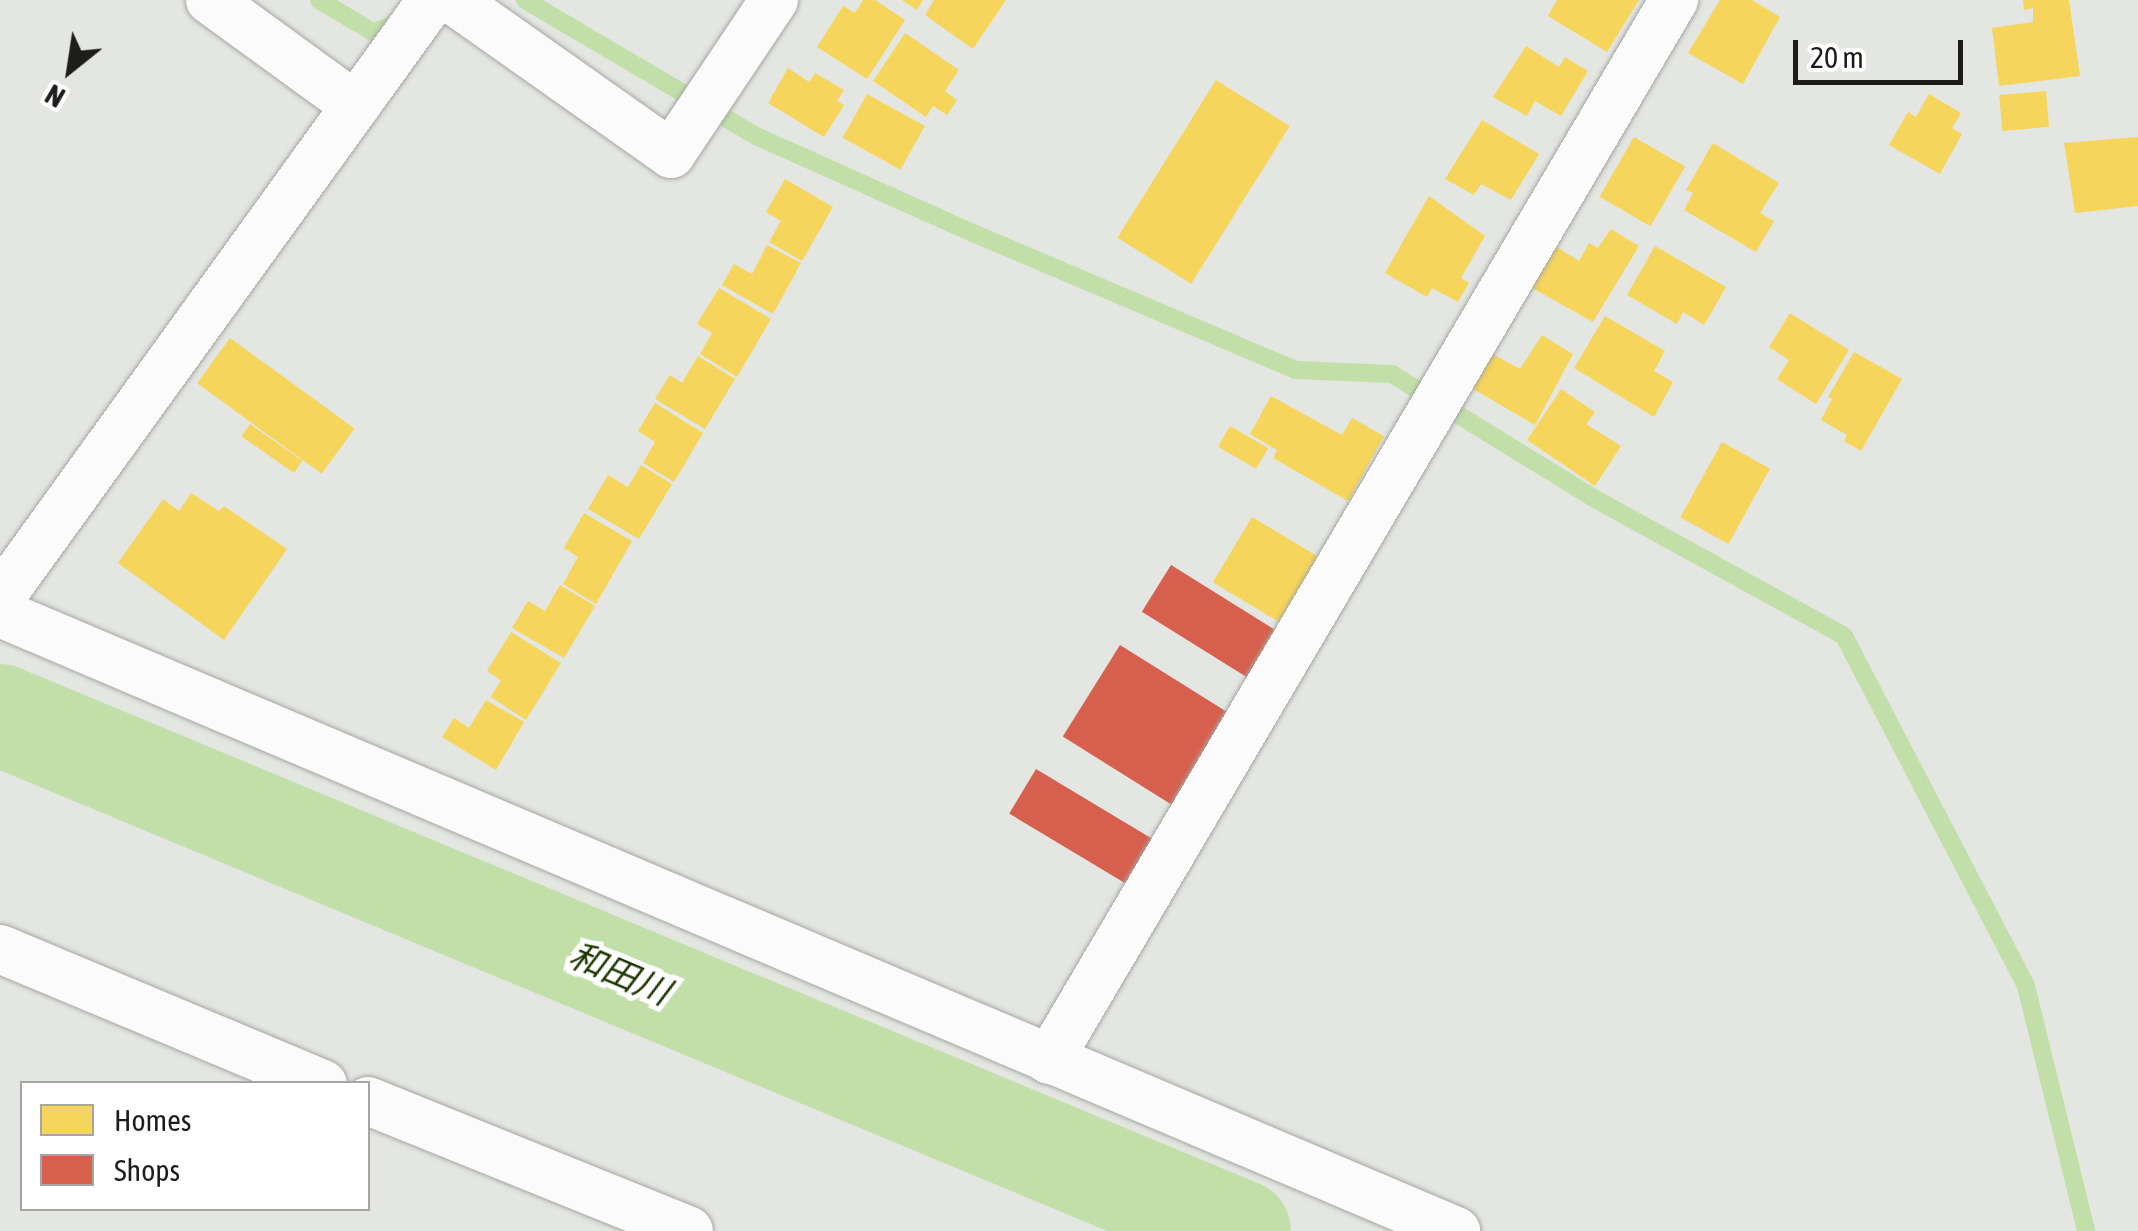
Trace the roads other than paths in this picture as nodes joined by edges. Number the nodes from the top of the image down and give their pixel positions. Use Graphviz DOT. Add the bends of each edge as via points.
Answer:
graph roads {
  1 [pos="210,0"];
  2 [pos="432,0"];
  3 [pos="453,0"];
  4 [pos="774,0"];
  5 [pos="1674,0"];
  6 [pos="356,106"];
  7 [pos="0,598"];
  8 [pos="0,613"];
  9 [pos="0,949"];
  10 [pos="1049,1060"];
  11 [pos="316,1081"];
  12 [pos="370,1102"];
  13 [pos="690,1231"];
  14 [pos="1456,1231"];
  1 -- 6 [label="street"];
  2 -- 6 [label="street"];
  3 -- 4 [label="street" via="670,154"];
  5 -- 10 [label="street"];
  6 -- 7 [label="street"];
  8 -- 10 [label="street"];
  9 -- 11 [label="street"];
  10 -- 14 [label="street"];
  12 -- 13 [label="street"];
}
